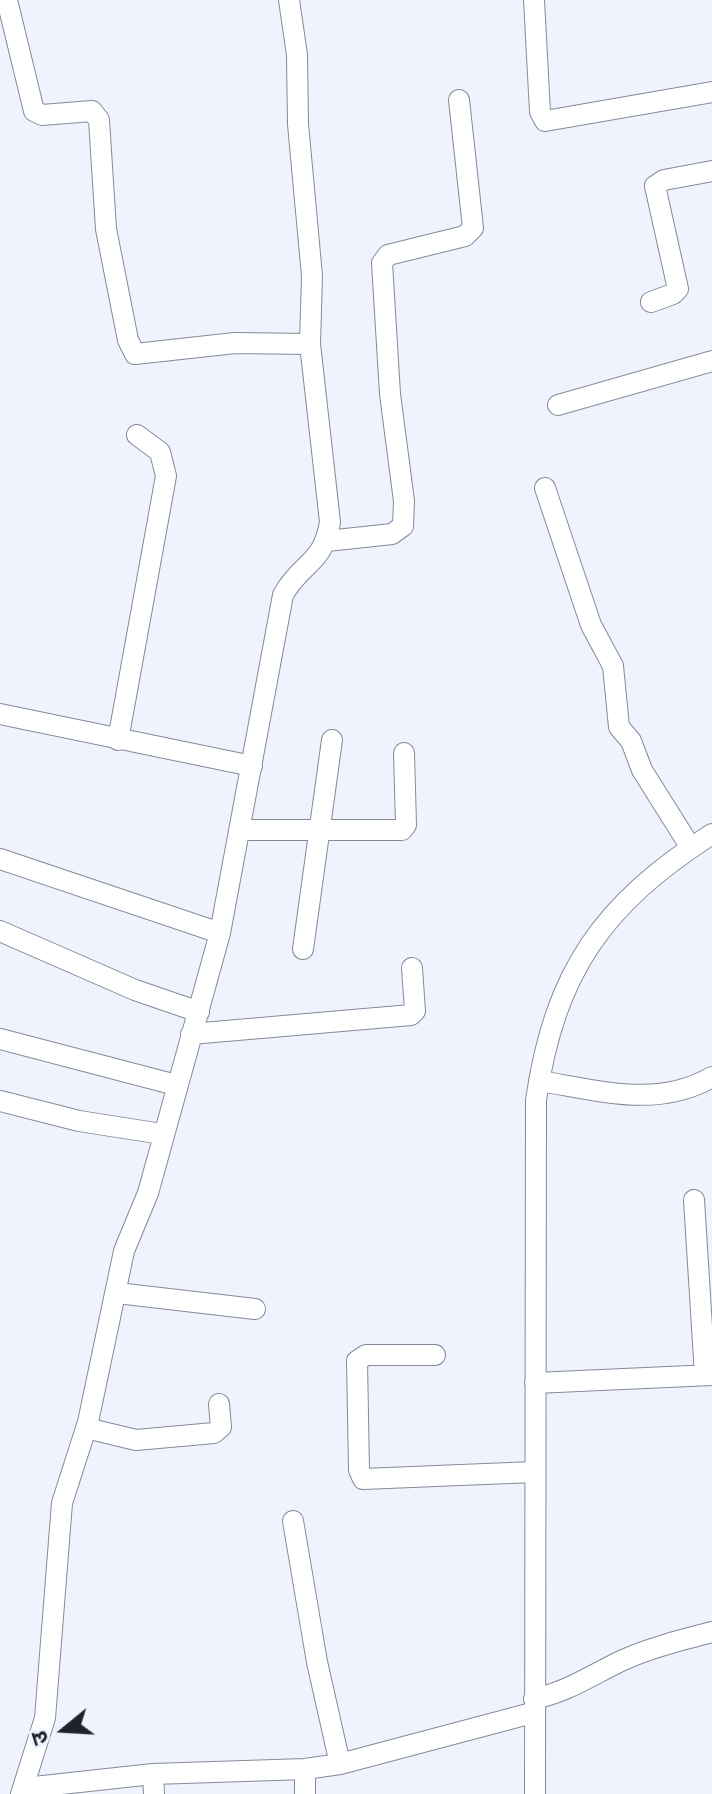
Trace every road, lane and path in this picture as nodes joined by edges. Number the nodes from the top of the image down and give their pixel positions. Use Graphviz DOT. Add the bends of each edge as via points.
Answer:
graph roads {
  1 [pos="7,0"];
  2 [pos="289,0"];
  3 [pos="534,0"];
  4 [pos="712,92"];
  5 [pos="459,100"];
  6 [pos="712,171"];
  7 [pos="651,302"];
  8 [pos="310,344"];
  9 [pos="712,361"];
  10 [pos="558,405"];
  11 [pos="137,435"];
  12 [pos="545,488"];
  13 [pos="327,541"];
  14 [pos="0,714"];
  15 [pos="118,740"];
  16 [pos="332,740"];
  17 [pos="404,753"];
  18 [pos="252,766"];
  19 [pos="242,830"];
  20 [pos="319,831"];
  21 [pos="711,838"];
  22 [pos="691,848"];
  23 [pos="0,859"];
  24 [pos="0,931"];
  25 [pos="220,933"];
  26 [pos="303,949"];
  27 [pos="412,968"];
  28 [pos="199,1012"];
  29 [pos="191,1034"];
  30 [pos="0,1039"];
  31 [pos="712,1077"];
  32 [pos="539,1081"];
  33 [pos="176,1085"];
  34 [pos="0,1101"];
  35 [pos="162,1134"];
  36 [pos="694,1200"];
  37 [pos="117,1293"];
  38 [pos="255,1309"];
  39 [pos="435,1355"];
  40 [pos="708,1375"];
  41 [pos="535,1383"];
  42 [pos="219,1404"];
  43 [pos="86,1428"];
  44 [pos="534,1472"];
  45 [pos="293,1521"];
  46 [pos="712,1632"];
  47 [pos="533,1706"];
  48 [pos="340,1764"];
  49 [pos="305,1769"];
  50 [pos="154,1784"];
  51 [pos="23,1791"];
  52 [pos="305,1794"];
  53 [pos="535,1794"];
  1 -- 8 [label="street" via="34,111 42,115 87,110 99,120 106,229 135,354 235,343"];
  2 -- 8 [label="street" via="312,276"];
  3 -- 4 [label="street" via="540,112 545,121"];
  5 -- 13 [label="street" via="473,228 465,236 388,255 382,263 403,526 392,534"];
  6 -- 7 [label="street" via="655,186 678,289"];
  8 -- 13 [label="street" via="329,494"];
  9 -- 10 [label="street"];
  11 -- 15 [label="street" via="160,452 166,476"];
  12 -- 22 [label="street" via="591,625 613,666 619,727"];
  13 -- 18 [label="street" via="283,595"];
  14 -- 15 [label="street"];
  15 -- 18 [label="street"];
  16 -- 20 [label="street"];
  17 -- 20 [label="street" via="405,827 398,832"];
  18 -- 19 [label="street"];
  19 -- 20 [label="street"];
  19 -- 25 [label="street"];
  20 -- 26 [label="street"];
  21 -- 22 [label="street"];
  22 -- 32 [label="street" via="618,907 589,944 557,1009"];
  23 -- 25 [label="street"];
  24 -- 28 [label="street"];
  25 -- 28 [label="street"];
  27 -- 29 [label="street" via="411,1015"];
  28 -- 29 [label="street"];
  29 -- 33 [label="street"];
  30 -- 33 [label="street"];
  31 -- 32 [label="street" via="657,1097"];
  32 -- 41 [label="street"];
  33 -- 35 [label="street"];
  34 -- 35 [label="street"];
  35 -- 37 [label="street" via="148,1193 124,1251"];
  36 -- 40 [label="street"];
  37 -- 38 [label="street"];
  37 -- 43 [label="street"];
  39 -- 44 [label="street" via="359,1358 363,1479"];
  40 -- 41 [label="street"];
  41 -- 44 [label="street"];
  42 -- 43 [label="street" via="221,1427 214,1433 136,1440"];
  43 -- 51 [label="street" via="58,1522 49,1684"];
  44 -- 47 [label="street"];
  45 -- 48 [label="street"];
  46 -- 47 [label="street" via="621,1661"];
  47 -- 48 [label="street"];
  47 -- 53 [label="street"];
  48 -- 49 [label="street"];
  49 -- 50 [label="street"];
  49 -- 52 [label="street"];
  50 -- 51 [label="street"];
}
